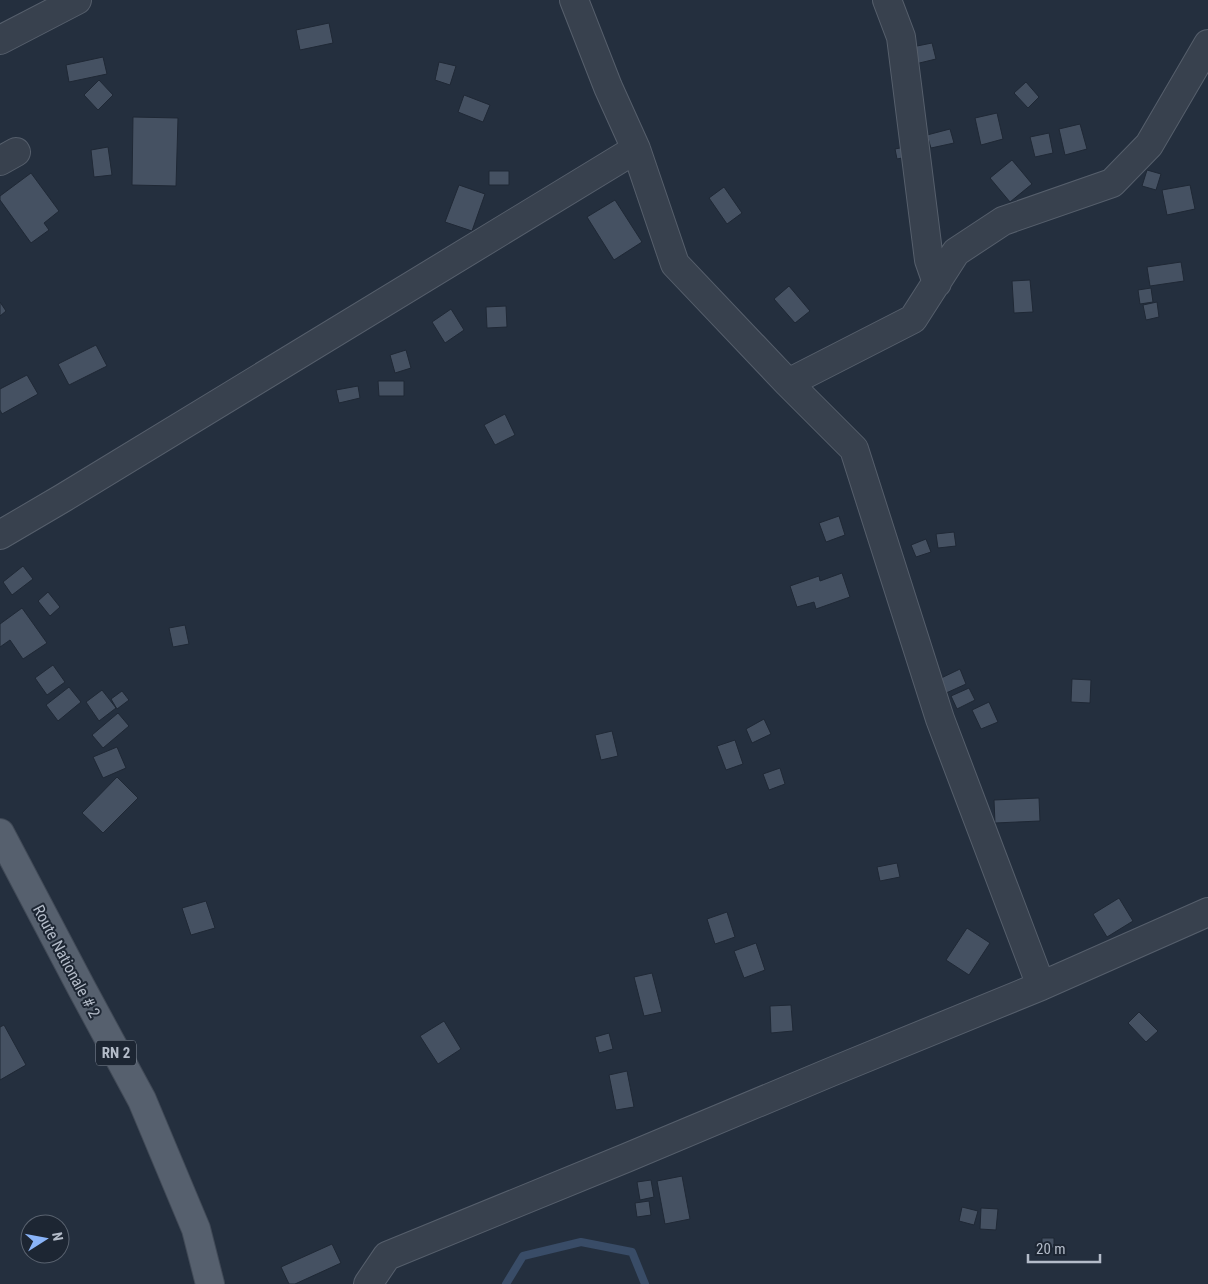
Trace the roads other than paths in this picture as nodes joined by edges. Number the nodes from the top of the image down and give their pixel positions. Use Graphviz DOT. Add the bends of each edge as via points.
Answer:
graph roads {
  1 [pos="77,0"];
  2 [pos="574,0"];
  3 [pos="887,0"];
  4 [pos="0,40"];
  5 [pos="1208,44"];
  6 [pos="636,149"];
  7 [pos="937,283"];
  8 [pos="788,383"];
  9 [pos="0,535"];
  10 [pos="0,832"];
  11 [pos="1208,912"];
  12 [pos="1041,986"];
  13 [pos="210,1284"];
  14 [pos="368,1284"];
  1 -- 4 [label="street"];
  2 -- 6 [label="street"];
  3 -- 7 [label="street" via="901,37 929,260"];
  5 -- 7 [label="street" via="1149,145 1112,183 1003,221 956,252"];
  6 -- 8 [label="street" via="676,264"];
  6 -- 9 [label="street"];
  7 -- 8 [label="street" via="913,319"];
  8 -- 12 [label="street" via="854,449 940,718"];
  10 -- 13 [label="main road, Route Nationale # 2 / RN 2" via="142,1100 196,1229"];
  11 -- 12 [label="street"];
  12 -- 14 [label="street" via="387,1256"];
}
